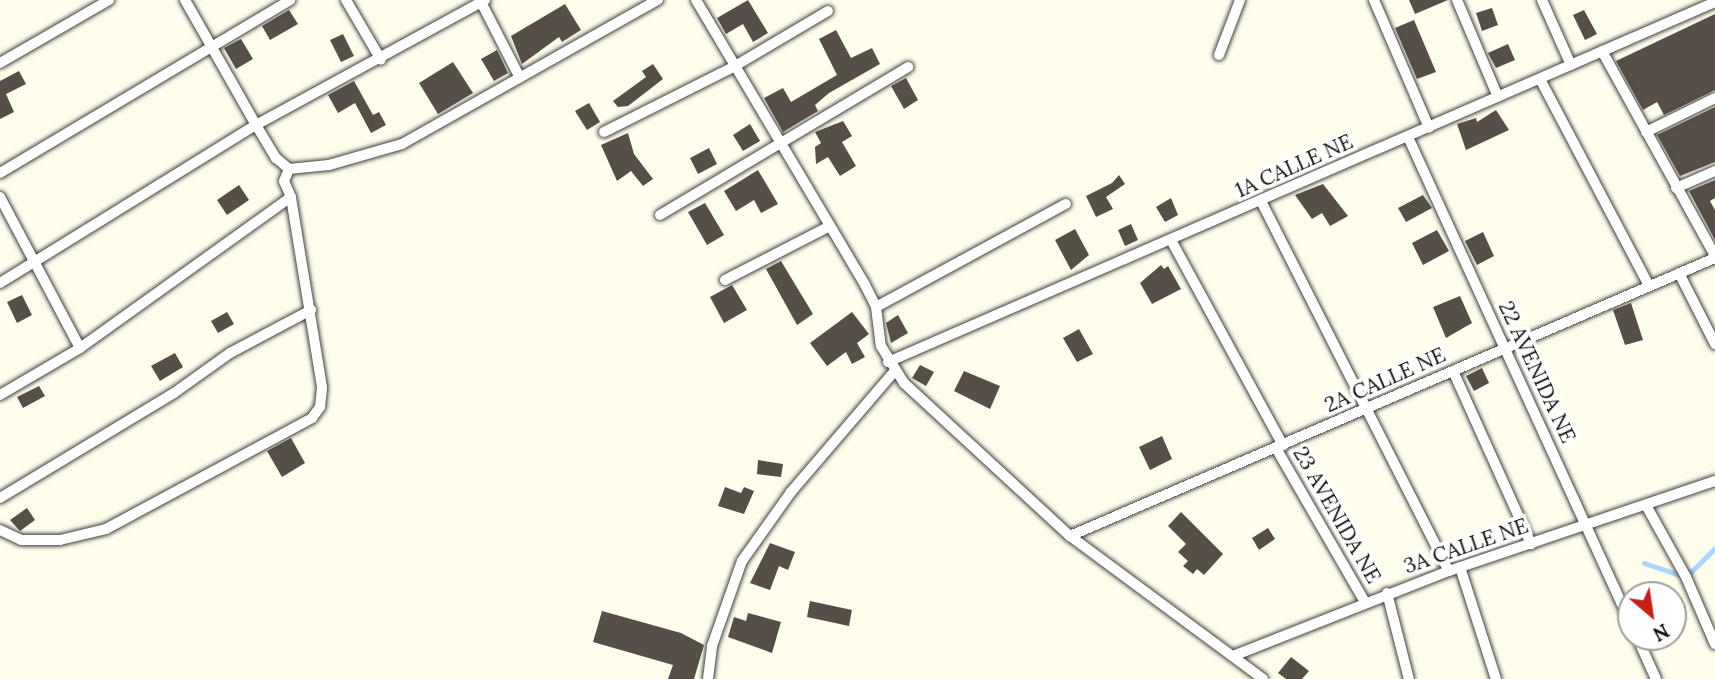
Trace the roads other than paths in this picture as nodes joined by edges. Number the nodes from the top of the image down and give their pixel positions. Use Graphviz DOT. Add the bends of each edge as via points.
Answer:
graph roads {
  1 [pos="109,0"];
  2 [pos="185,0"];
  3 [pos="290,0"];
  4 [pos="346,0"];
  5 [pos="658,0"];
  6 [pos="696,0"];
  7 [pos="1240,0"];
  8 [pos="1374,0"];
  9 [pos="1457,0"];
  10 [pos="1542,0"];
  11 [pos="483,1"];
  12 [pos="1715,2"];
  13 [pos="828,11"];
  14 [pos="211,48"];
  15 [pos="1602,51"];
  16 [pos="1219,55"];
  17 [pos="381,60"];
  18 [pos="0,63"];
  19 [pos="1571,65"];
  20 [pos="735,66"];
  21 [pos="908,67"];
  22 [pos="520,78"];
  23 [pos="1540,79"];
  24 [pos="1498,97"];
  25 [pos="1715,97"];
  26 [pos="256,125"];
  27 [pos="1429,128"];
  28 [pos="604,132"];
  29 [pos="1646,132"];
  30 [pos="1408,137"];
  31 [pos="780,141"];
  32 [pos="289,169"];
  33 [pos="1715,171"];
  34 [pos="0,173"];
  35 [pos="1676,188"];
  36 [pos="0,197"];
  37 [pos="291,197"];
  38 [pos="1261,201"];
  39 [pos="1066,204"];
  40 [pos="660,215"];
  41 [pos="830,226"];
  42 [pos="1171,240"];
  43 [pos="1715,257"];
  44 [pos="34,261"];
  45 [pos="1679,273"];
  46 [pos="725,281"];
  47 [pos="0,283"];
  48 [pos="1649,286"];
  49 [pos="876,307"];
  50 [pos="311,310"];
  51 [pos="1715,344"];
  52 [pos="80,348"];
  53 [pos="1505,349"];
  54 [pos="891,367"];
  55 [pos="1453,371"];
  56 [pos="0,395"];
  57 [pos="1369,408"];
  58 [pos="1280,447"];
  59 [pos="1715,481"];
  60 [pos="0,498"];
  61 [pos="1647,507"];
  62 [pos="1586,526"];
  63 [pos="0,530"];
  64 [pos="1070,536"];
  65 [pos="1531,544"];
  66 [pos="1454,569"];
  67 [pos="1387,593"];
  68 [pos="1617,594"];
  69 [pos="1364,602"];
  70 [pos="1715,644"];
  71 [pos="1644,651"];
  72 [pos="1233,656"];
  73 [pos="708,679"];
  74 [pos="1263,679"];
  75 [pos="1409,679"];
  76 [pos="1496,679"];
  77 [pos="1657,679"];
  1 -- 18 [label="street"];
  2 -- 14 [label="street"];
  3 -- 14 [label="street"];
  4 -- 17 [label="street"];
  5 -- 22 [label="street"];
  6 -- 20 [label="street"];
  7 -- 16 [label="street"];
  8 -- 27 [label="street"];
  9 -- 24 [label="street"];
  10 -- 19 [label="street"];
  11 -- 17 [label="street"];
  11 -- 22 [label="street"];
  12 -- 15 [label="street, 1A CALLE NE"];
  13 -- 20 [label="street"];
  14 -- 26 [label="street"];
  14 -- 34 [label="street"];
  15 -- 19 [label="street, 1A CALLE NE"];
  15 -- 29 [label="street"];
  17 -- 26 [label="street"];
  19 -- 23 [label="street, 1A CALLE NE"];
  20 -- 28 [label="street"];
  20 -- 31 [label="street"];
  21 -- 31 [label="street"];
  22 -- 32 [label="street" via="402,144 328,165"];
  23 -- 24 [label="street, 1A CALLE NE"];
  23 -- 48 [label="street"];
  24 -- 27 [label="street, 1A CALLE NE"];
  25 -- 29 [label="street"];
  26 -- 32 [label="street" via="276,158"];
  26 -- 44 [label="street"];
  27 -- 30 [label="street, 1A CALLE NE"];
  29 -- 35 [label="street"];
  30 -- 38 [label="street, 1A CALLE NE"];
  30 -- 53 [label="street, 22 AVENIDA NE"];
  31 -- 40 [label="street"];
  31 -- 41 [label="street"];
  32 -- 37 [label="street" via="284,181"];
  33 -- 35 [label="street"];
  35 -- 43 [label="street"];
  36 -- 44 [label="street"];
  37 -- 50 [label="street"];
  37 -- 52 [label="street"];
  38 -- 42 [label="street, 1A CALLE NE"];
  38 -- 57 [label="street"];
  39 -- 49 [label="street"];
  41 -- 46 [label="street"];
  41 -- 49 [label="street"];
  42 -- 54 [label="street, 1A CALLE NE"];
  42 -- 58 [label="street, 23 AVENIDA NE"];
  43 -- 45 [label="street, 2A CALLE NE"];
  44 -- 47 [label="street"];
  44 -- 52 [label="street"];
  45 -- 48 [label="street, 2A CALLE NE"];
  45 -- 51 [label="street"];
  48 -- 53 [label="street, 2A CALLE NE"];
  49 -- 54 [label="street"];
  50 -- 60 [label="street" via="230,353 174,393"];
  50 -- 63 [label="street" via="322,387 320,407 312,418 106,529 60,540 21,540"];
  52 -- 56 [label="street"];
  53 -- 55 [label="street, 2A CALLE NE"];
  53 -- 62 [label="street, 22 AVENIDA NE"];
  54 -- 64 [label="street"];
  54 -- 73 [label="street" via="742,561 712,646"];
  55 -- 57 [label="street, 2A CALLE NE"];
  55 -- 65 [label="street"];
  57 -- 58 [label="street, 2A CALLE NE"];
  57 -- 66 [label="street"];
  58 -- 64 [label="street, 2A CALLE NE"];
  58 -- 69 [label="street, 23 AVENIDA NE"];
  59 -- 61 [label="street, 3A CALLE NE"];
  61 -- 62 [label="street, 3A CALLE NE"];
  61 -- 70 [label="street" via="1686,577"];
  62 -- 65 [label="street, 3A CALLE NE"];
  62 -- 68 [label="street, 22 AVENIDA NE"];
  64 -- 72 [label="street"];
  65 -- 66 [label="street, 3A CALLE NE"];
  66 -- 67 [label="street, 3A CALLE NE"];
  66 -- 76 [label="street"];
  67 -- 69 [label="street, 3A CALLE NE"];
  67 -- 75 [label="street"];
  69 -- 72 [label="street, 3A CALLE NE"];
  71 -- 77 [label="street"];
  72 -- 74 [label="street"];
}
